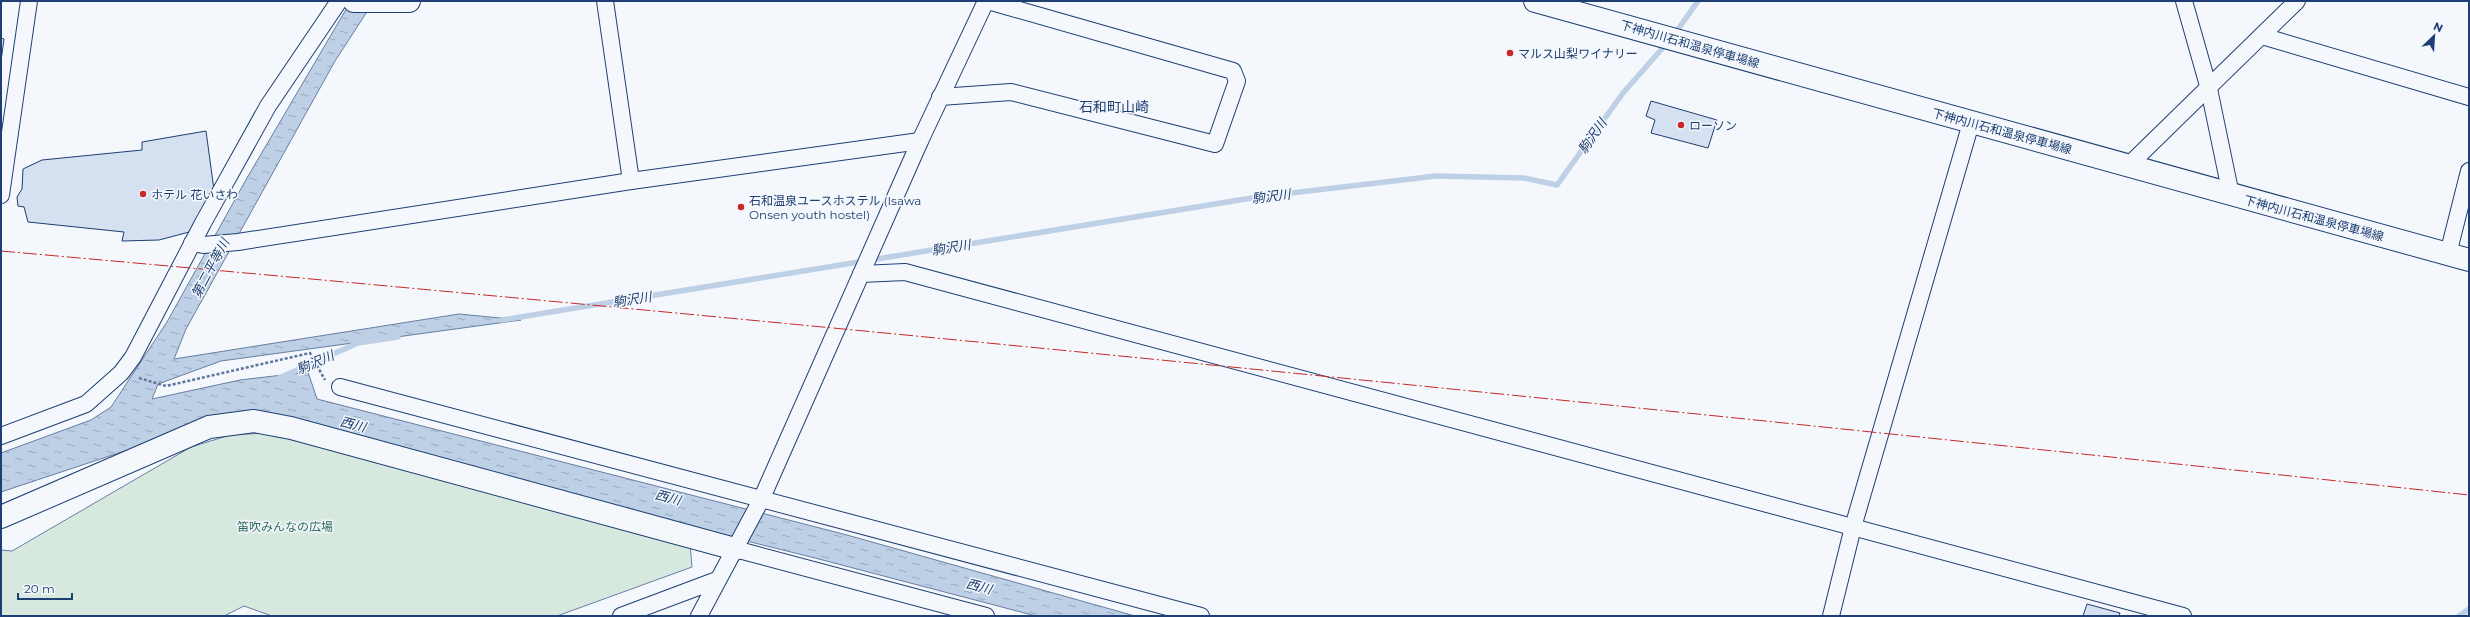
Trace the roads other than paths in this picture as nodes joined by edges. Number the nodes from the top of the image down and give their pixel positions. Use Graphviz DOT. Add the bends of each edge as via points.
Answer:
graph roads {
  1 [pos="28,1"];
  2 [pos="339,1"];
  3 [pos="354,1"];
  4 [pos="409,1"];
  5 [pos="605,1"];
  6 [pos="987,1"];
  7 [pos="1535,1"];
  8 [pos="2184,1"];
  9 [pos="2297,1"];
  10 [pos="2262,36"];
  11 [pos="2209,89"];
  12 [pos="940,97"];
  13 [pos="2469,97"];
  14 [pos="1970,123"];
  15 [pos="920,141"];
  16 [pos="2128,166"];
  17 [pos="2469,171"];
  18 [pos="631,181"];
  19 [pos="1,195"];
  20 [pos="2231,195"];
  21 [pos="198,244"];
  22 [pos="2448,254"];
  23 [pos="2469,260"];
  24 [pos="861,273"];
  25 [pos="340,386"];
  26 [pos="1,436"];
  27 [pos="758,505"];
  28 [pos="1,517"];
  29 [pos="1853,527"];
  30 [pos="737,545"];
  31 [pos="717,580"];
  32 [pos="621,616"];
  33 [pos="699,616"];
  34 [pos="986,616"];
  35 [pos="1202,616"];
  36 [pos="1831,616"];
  37 [pos="2184,616"];
  1 -- 19 [label="street"];
  2 -- 21 [label="street" via="268,106"];
  3 -- 4 [label="main road"];
  5 -- 18 [label="street"];
  6 -- 12 [label="street"];
  6 -- 12 [label="street" via="1233,71 1236,81 1215,144 1012,92"];
  7 -- 14 [label="main road, 下神内川石和温泉停車場線"];
  8 -- 11 [label="street"];
  9 -- 10 [label="street"];
  10 -- 11 [label="street"];
  10 -- 13 [label="street"];
  11 -- 16 [label="street"];
  11 -- 20 [label="street"];
  12 -- 15 [label="street"];
  14 -- 16 [label="main road, 下神内川石和温泉停車場線"];
  14 -- 29 [label="street"];
  15 -- 18 [label="street"];
  15 -- 24 [label="street"];
  16 -- 20 [label="main road, 下神内川石和温泉停車場線"];
  17 -- 22 [label="street"];
  18 -- 21 [label="street" via="238,242"];
  20 -- 22 [label="main road, 下神内川石和温泉停車場線"];
  21 -- 26 [label="street" via="133,357 121,373 86,404"];
  22 -- 23 [label="main road, 下神内川石和温泉停車場線"];
  24 -- 27 [label="street"];
  24 -- 29 [label="street" via="905,272"];
  25 -- 27 [label="street"];
  27 -- 30 [label="street"];
  27 -- 35 [label="street" via="926,541"];
  28 -- 30 [label="main road" via="209,427 254,421 291,428"];
  29 -- 36 [label="street"];
  29 -- 37 [label="street"];
  30 -- 31 [label="street"];
  30 -- 34 [label="street"];
  31 -- 32 [label="street"];
  31 -- 33 [label="street"];
}
